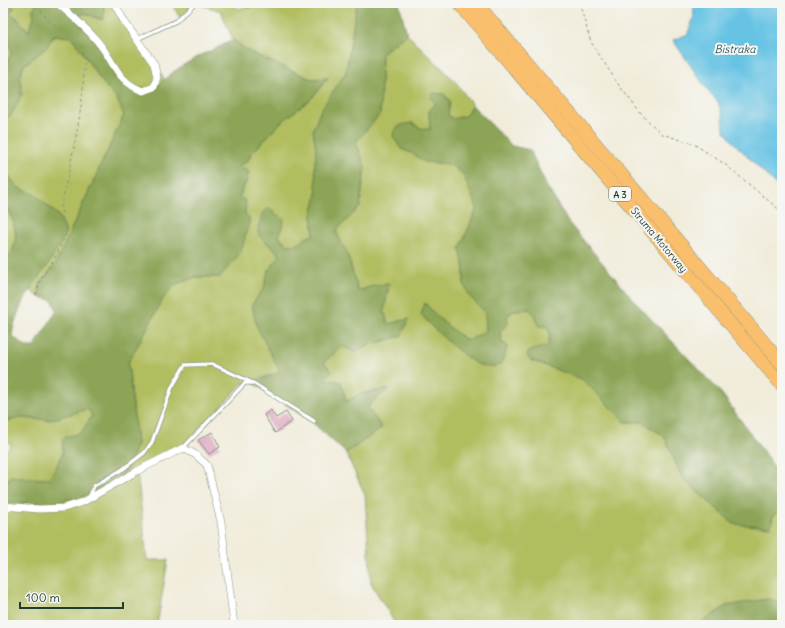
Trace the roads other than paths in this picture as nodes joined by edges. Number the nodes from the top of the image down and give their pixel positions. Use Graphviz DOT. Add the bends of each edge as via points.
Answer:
graph roads {
  1 [pos="57,3"];
  2 [pos="114,3"];
  3 [pos="195,3"];
  4 [pos="459,3"];
  5 [pos="476,3"];
  6 [pos="137,39"];
  7 [pos="782,364"];
  8 [pos="253,383"];
  9 [pos="782,385"];
  10 [pos="314,421"];
  11 [pos="183,448"];
  12 [pos="89,498"];
  13 [pos="3,506"];
  14 [pos="234,625"];
  1 -- 6 [label="street" via="103,47 115,69 132,88 143,91 154,87 157,77 154,64"];
  2 -- 6 [label="street"];
  3 -- 6 [label="lane" via="176,21"];
  4 -- 9 [label="highway, Struma Motorway / A 3"];
  5 -- 7 [label="highway, Struma Motorway / A 3"];
  8 -- 10 [label="lane"];
  8 -- 11 [label="lane" via="242,384"];
  8 -- 12 [label="lane" via="212,364 185,365 172,386 152,442 144,453 123,469 94,486"];
  11 -- 12 [label="street"];
  11 -- 14 [label="street" via="207,465 221,522"];
  12 -- 13 [label="street" via="64,508"];
}
